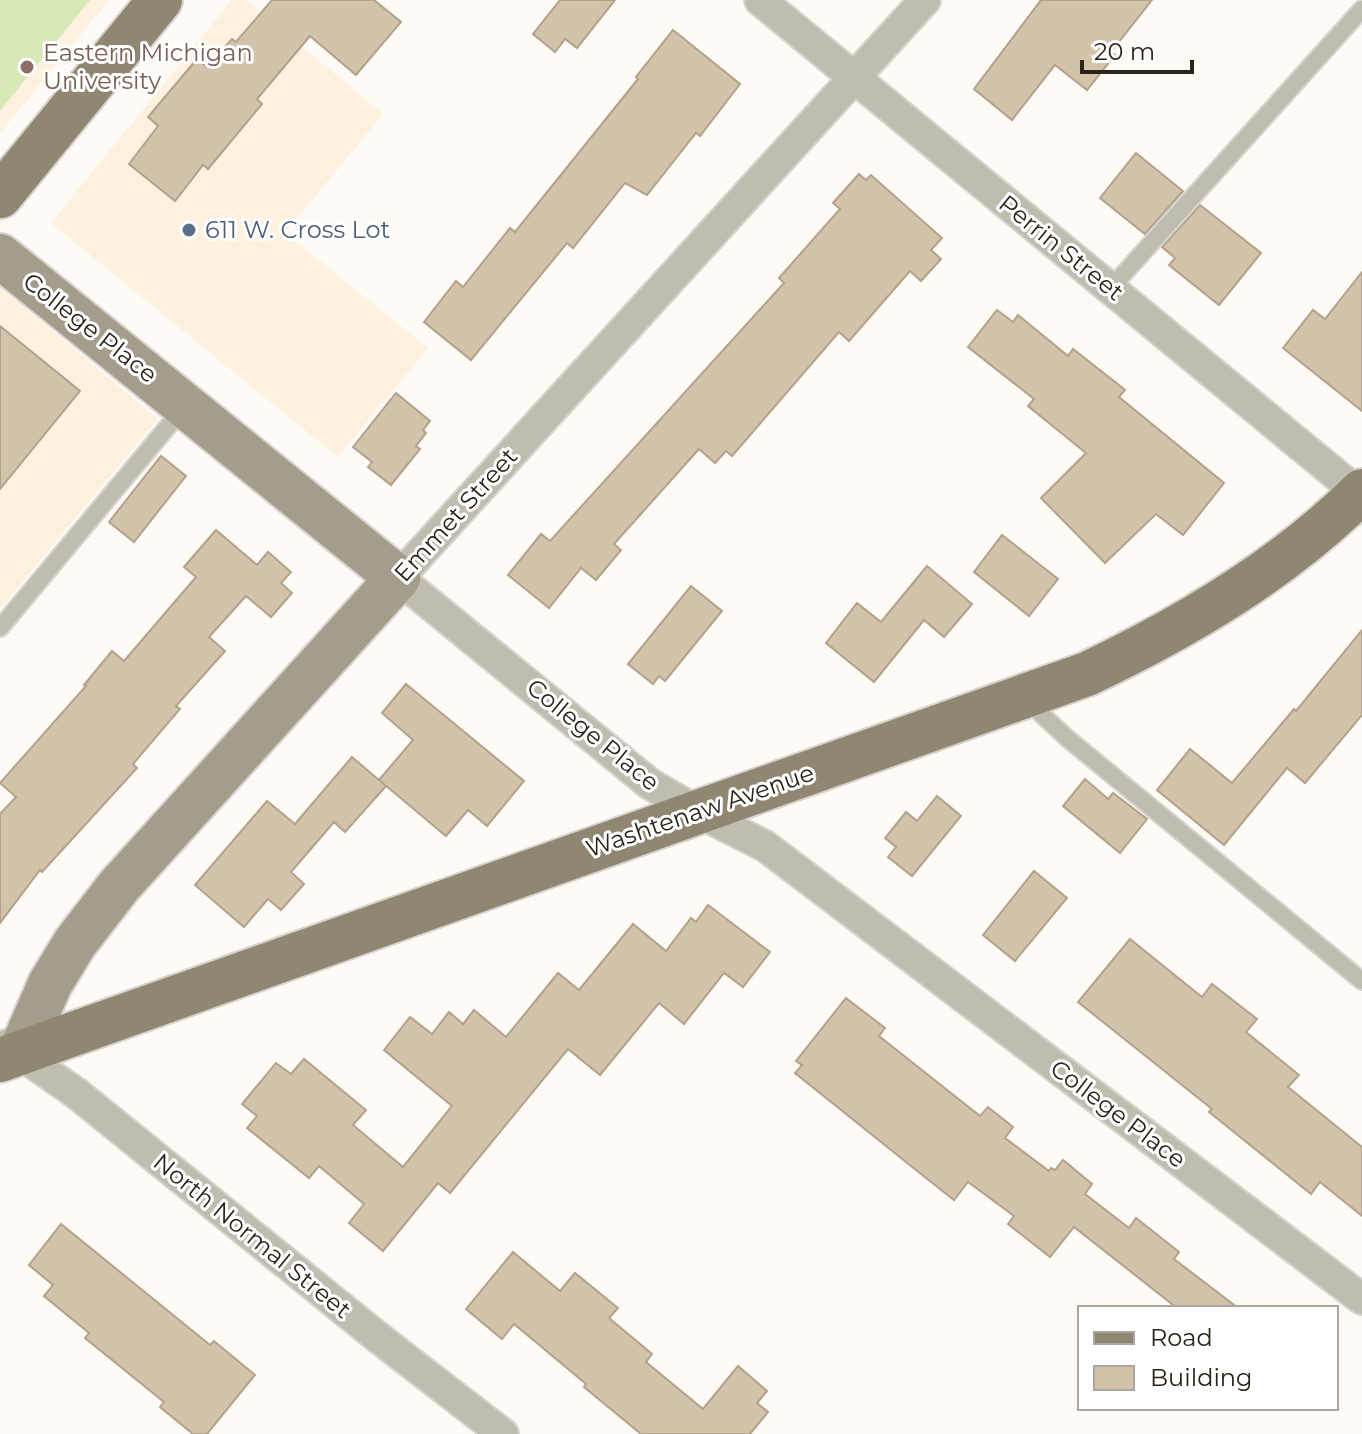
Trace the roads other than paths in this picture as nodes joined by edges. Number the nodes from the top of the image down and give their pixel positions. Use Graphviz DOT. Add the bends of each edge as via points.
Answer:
graph roads {
  1 [pos="160,0"];
  2 [pos="760,0"];
  3 [pos="925,0"];
  4 [pos="1362,9"];
  5 [pos="855,79"];
  6 [pos="0,196"];
  7 [pos="0,256"];
  8 [pos="1110,289"];
  9 [pos="186,404"];
  10 [pos="1361,494"];
  11 [pos="398,578"];
  12 [pos="0,628"];
  13 [pos="1024,698"];
  14 [pos="700,813"];
  15 [pos="1362,981"];
  16 [pos="7,1051"];
  17 [pos="1362,1299"];
  18 [pos="503,1434"];
  1 -- 6 [label="main road"];
  2 -- 5 [label="street, Perrin Street"];
  3 -- 5 [label="street, Emmet Street"];
  4 -- 8 [label="lane"];
  5 -- 8 [label="street, Perrin Street"];
  5 -- 11 [label="street, Emmet Street"];
  7 -- 9 [label="street, College Place"];
  8 -- 10 [label="street, Perrin Street"];
  9 -- 11 [label="street, College Place"];
  9 -- 12 [label="lane"];
  10 -- 13 [label="main road, Washtenaw Avenue" via="1252,580 1172,631 1087,674"];
  11 -- 14 [label="street, College Place" via="650,784"];
  11 -- 16 [label="street, Emmet Street" via="119,886 75,943"];
  13 -- 14 [label="main road, Washtenaw Avenue"];
  13 -- 15 [label="lane"];
  14 -- 16 [label="main road, Washtenaw Avenue"];
  14 -- 17 [label="street, College Place" via="765,846"];
  16 -- 18 [label="street, North Normal Street" via="76,1093"];
}
